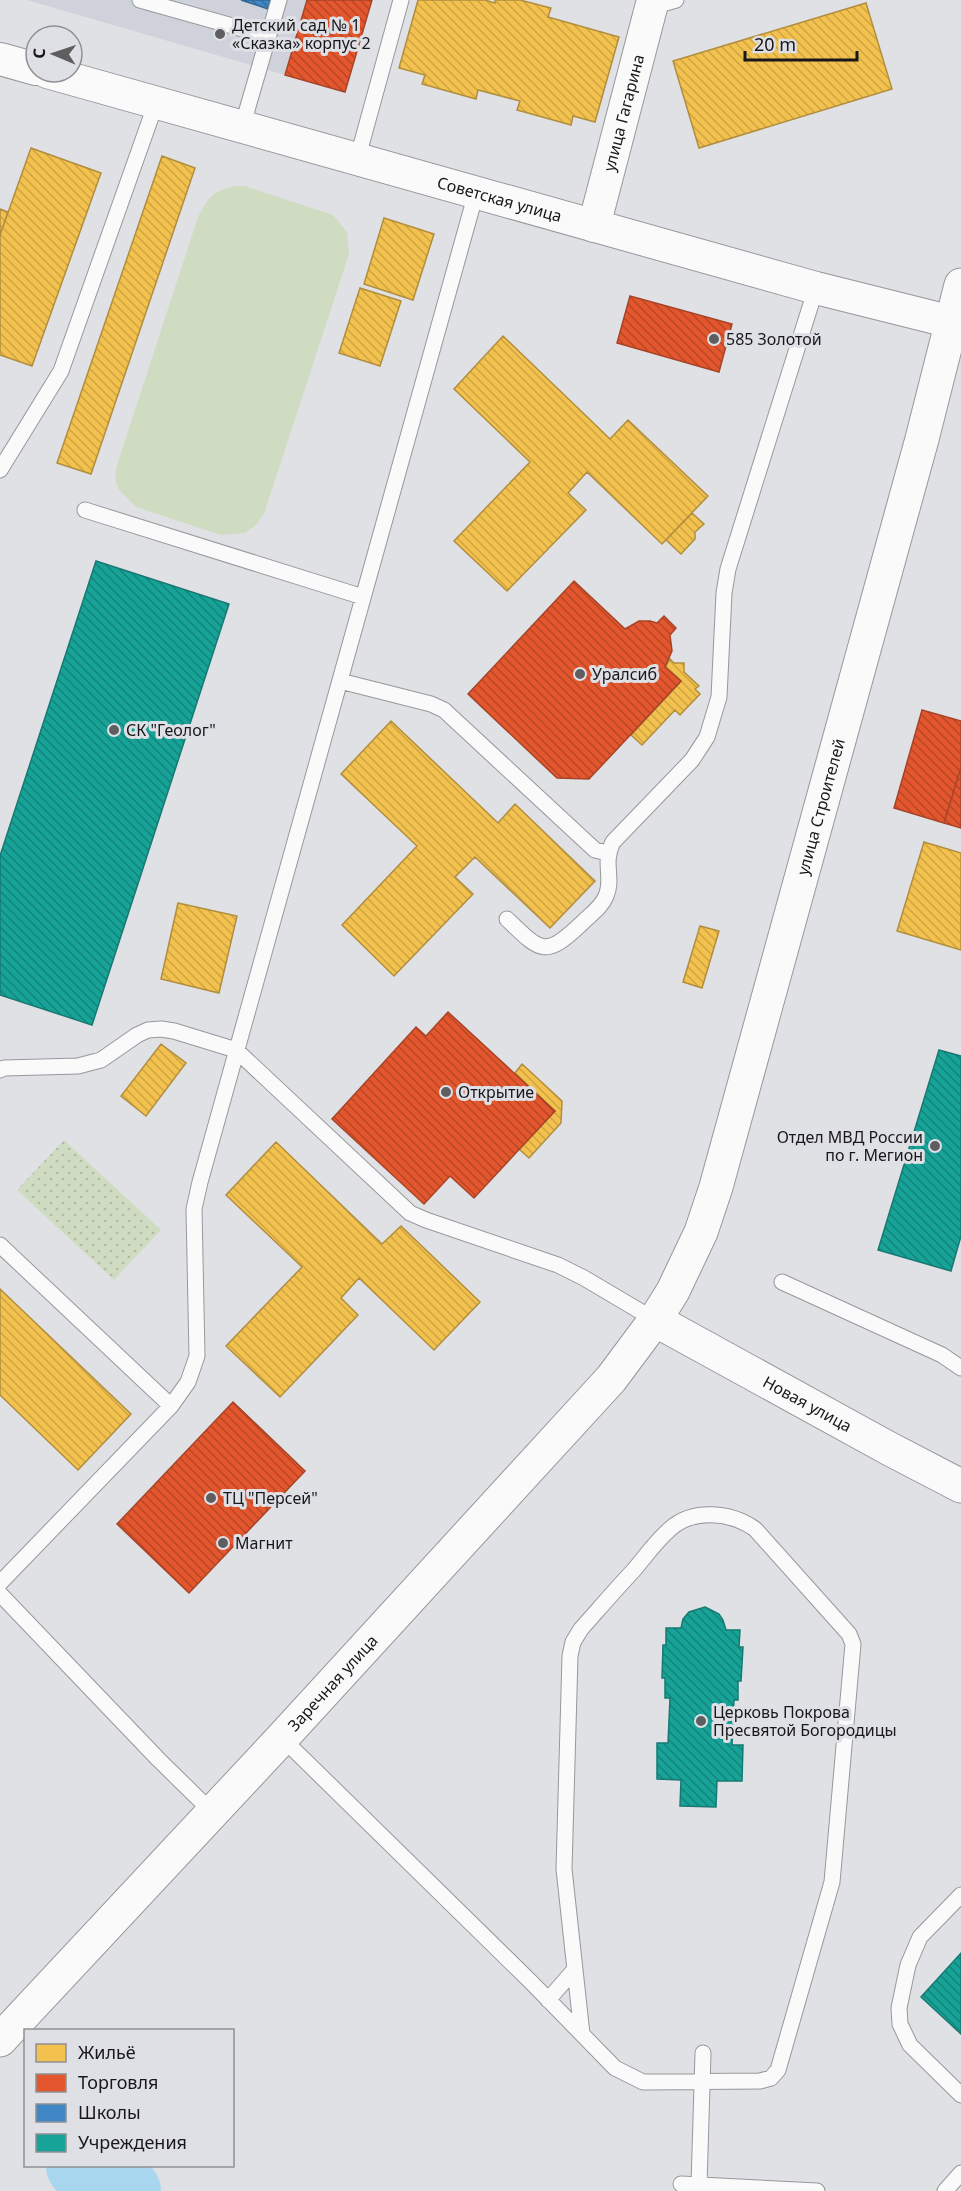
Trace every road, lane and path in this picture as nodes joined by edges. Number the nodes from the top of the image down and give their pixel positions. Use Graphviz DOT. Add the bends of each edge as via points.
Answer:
graph roads {
  1 [pos="140,0"];
  2 [pos="279,0"];
  3 [pos="401,0"];
  4 [pos="660,2"];
  5 [pos="268,36"];
  6 [pos="0,59"];
  7 [pos="24,66"];
  8 [pos="84,83"];
  9 [pos="156,103"];
  10 [pos="242,127"];
  11 [pos="357,160"];
  12 [pos="476,193"];
  13 [pos="594,226"];
  14 [pos="961,285"];
  15 [pos="816,288"];
  16 [pos="952,322"];
  17 [pos="0,470"];
  18 [pos="85,510"];
  19 [pos="363,597"];
  20 [pos="340,681"];
  21 [pos="608,853"];
  22 [pos="507,919"];
  23 [pos="236,1050"];
  24 [pos="0,1070"];
  25 [pos="0,1245"];
  26 [pos="782,1282"];
  27 [pos="655,1320"];
  28 [pos="961,1368"];
  29 [pos="171,1406"];
  30 [pos="961,1486"];
  31 [pos="0,1583"];
  32 [pos="0,1594"];
  33 [pos="282,1738"];
  34 [pos="213,1813"];
  35 [pos="961,1895"];
  36 [pos="574,1969"];
  37 [pos="548,2000"];
  38 [pos="582,2034"];
  39 [pos="0,2040"];
  40 [pos="703,2053"];
  41 [pos="702,2082"];
  42 [pos="961,2096"];
  43 [pos="961,2173"];
  44 [pos="681,2184"];
  45 [pos="699,2185"];
  46 [pos="817,2191"];
  47 [pos="945,2191"];
  1 -- 5 [label="lane"];
  2 -- 5 [label="lane"];
  3 -- 11 [label="lane"];
  4 -- 13 [label="street, улица Гагарина"];
  5 -- 10 [label="lane"];
  6 -- 7 [label="street"];
  8 -- 9 [label="street, Советская улица"];
  9 -- 10 [label="street, Советская улица"];
  9 -- 17 [label="lane" via="61,371"];
  10 -- 11 [label="street, Советская улица"];
  11 -- 12 [label="street, Советская улица"];
  12 -- 13 [label="street, Советская улица"];
  12 -- 19 [label="lane"];
  13 -- 15 [label="street, Советская улица"];
  14 -- 16 [label="main road, улица Строителей"];
  15 -- 16 [label="street, Советская улица"];
  15 -- 21 [label="lane" via="728,569 719,697 707,737 692,760 613,842"];
  16 -- 27 [label="main road, улица Строителей" via="716,1187 685,1269"];
  18 -- 19 [label="lane"];
  19 -- 20 [label="lane"];
  20 -- 21 [label="lane" via="444,710 596,850"];
  20 -- 23 [label="lane"];
  21 -- 22 [label="lane" via="609,886 602,904 562,942 551,947 533,945"];
  23 -- 24 [label="lane" via="174,1031 148,1030 101,1060 78,1066"];
  23 -- 27 [label="lane" via="410,1213 558,1265"];
  23 -- 29 [label="lane" via="194,1209 197,1356 188,1382"];
  25 -- 29 [label="lane"];
  26 -- 28 [label="lane" via="942,1354"];
  27 -- 30 [label="main road, Новая улица"];
  27 -- 33 [label="main road, Заречная улица" via="595,1398"];
  29 -- 31 [label="lane"];
  32 -- 34 [label="lane"];
  33 -- 34 [label="main road, Заречная улица"];
  33 -- 37 [label="lane"];
  34 -- 39 [label="main road, Заречная улица"];
  35 -- 42 [label="lane" via="920,1937 908,1965 899,2008 900,2024 910,2045"];
  36 -- 37 [label="lane"];
  36 -- 38 [label="lane"];
  36 -- 41 [label="lane" via="564,1869 573,1642 670,1528 693,1517 710,1515 744,1521 849,1634 853,1644 836,1862 778,2070 760,2082"];
  37 -- 38 [label="lane"];
  38 -- 41 [label="lane" via="615,2068 643,2082"];
  40 -- 41 [label="lane"];
  41 -- 45 [label="lane"];
  43 -- 47 [label="lane"];
  44 -- 45 [label="lane"];
  45 -- 46 [label="lane"];
}
